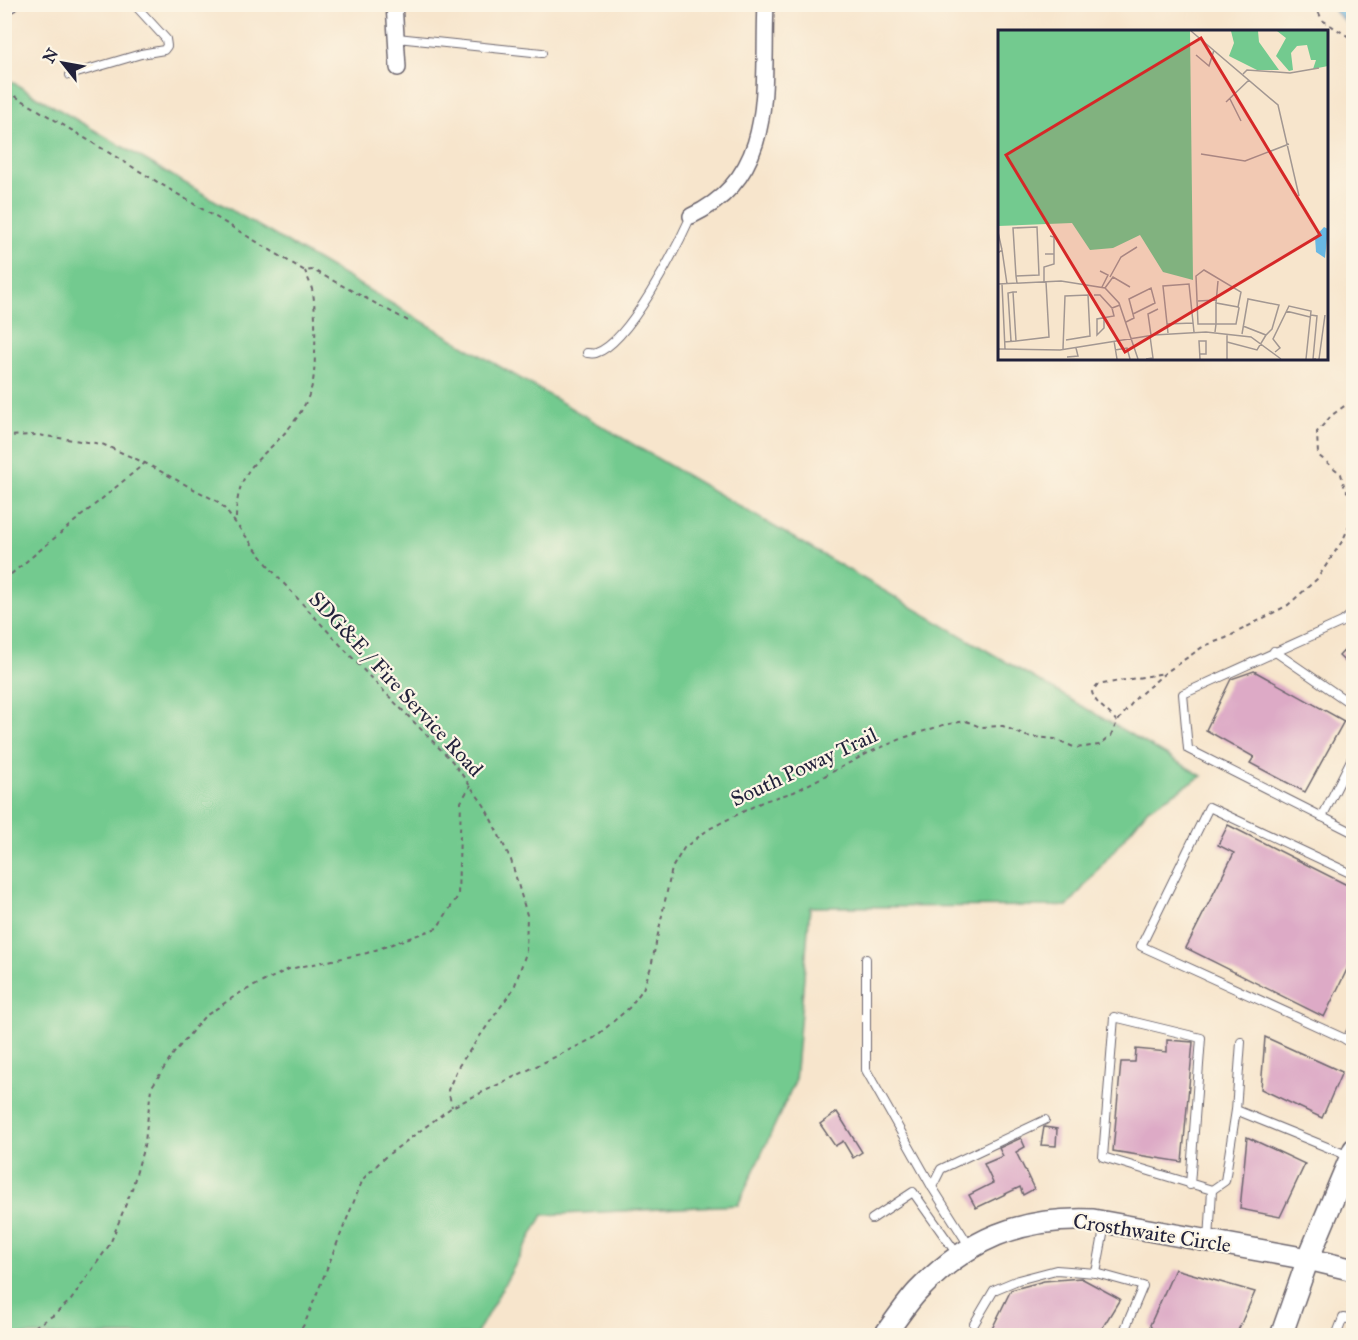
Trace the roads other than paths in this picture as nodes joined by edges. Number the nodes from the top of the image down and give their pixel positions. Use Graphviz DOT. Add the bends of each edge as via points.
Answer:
graph roads {
  1 [pos="10,4"];
  2 [pos="134,4"];
  3 [pos="394,4"];
  4 [pos="766,4"];
  5 [pos="4,6"];
  6 [pos="397,38"];
  7 [pos="542,53"];
  8 [pos="398,68"];
  9 [pos="70,75"];
  10 [pos="691,216"];
  11 [pos="587,353"];
  12 [pos="1353,612"];
  13 [pos="1274,651"];
  14 [pos="1353,706"];
  15 [pos="1353,754"];
  16 [pos="1322,817"];
  17 [pos="1353,833"];
  18 [pos="1353,875"];
  19 [pos="866,959"];
  20 [pos="1353,1026"];
  21 [pos="1241,1042"];
  22 [pos="1350,1042"];
  23 [pos="1236,1110"];
  24 [pos="1045,1120"];
  25 [pos="1351,1159"];
  26 [pos="1190,1185"];
  27 [pos="932,1187"];
  28 [pos="1212,1190"];
  29 [pos="872,1219"];
  30 [pos="1106,1222"];
  31 [pos="1209,1241"];
  32 [pos="964,1251"];
  33 [pos="1308,1260"];
  34 [pos="1353,1270"];
  35 [pos="1096,1273"];
  36 [pos="1353,1320"];
  37 [pos="974,1324"];
  38 [pos="884,1335"];
  39 [pos="1122,1335"];
  40 [pos="1281,1335"];
  41 [pos="1336,1335"];
  1 -- 5 [label="street"];
  2 -- 9 [label="lane" via="166,39 164,50"];
  3 -- 6 [label="street"];
  4 -- 10 [label="street" via="763,117 757,143 728,191"];
  6 -- 7 [label="lane"];
  6 -- 8 [label="street"];
  10 -- 11 [label="lane" via="676,249 630,323 597,353"];
  12 -- 13 [label="lane" via="1342,622"];
  13 -- 14 [label="lane"];
  13 -- 16 [label="lane" via="1183,694 1188,749"];
  15 -- 16 [label="lane"];
  16 -- 17 [label="lane"];
  18 -- 22 [label="lane" via="1209,807 1141,946"];
  19 -- 27 [label="lane" via="866,1070"];
  20 -- 22 [label="lane"];
  21 -- 23 [label="lane"];
  23 -- 25 [label="lane"];
  23 -- 28 [label="lane" via="1225,1181"];
  24 -- 27 [label="lane" via="941,1169"];
  25 -- 33 [label="street"];
  26 -- 26 [label="lane" via="1103,1157 1114,1017 1201,1038"];
  26 -- 28 [label="lane"];
  27 -- 32 [label="lane"];
  28 -- 31 [label="lane"];
  29 -- 32 [label="lane" via="913,1192"];
  30 -- 31 [label="street, Crosthwaite Circle"];
  30 -- 32 [label="street, Crosthwaite Circle" via="1070,1219 1020,1225"];
  30 -- 35 [label="lane"];
  31 -- 33 [label="street, Crosthwaite Circle"];
  32 -- 38 [label="street, Crosthwaite Circle" via="917,1292"];
  33 -- 34 [label="street, Crosthwaite Circle"];
  33 -- 40 [label="street"];
  35 -- 37 [label="lane" via="1056,1270 994,1290"];
  35 -- 39 [label="lane" via="1143,1286"];
  36 -- 41 [label="lane" via="1342,1318"];
}
